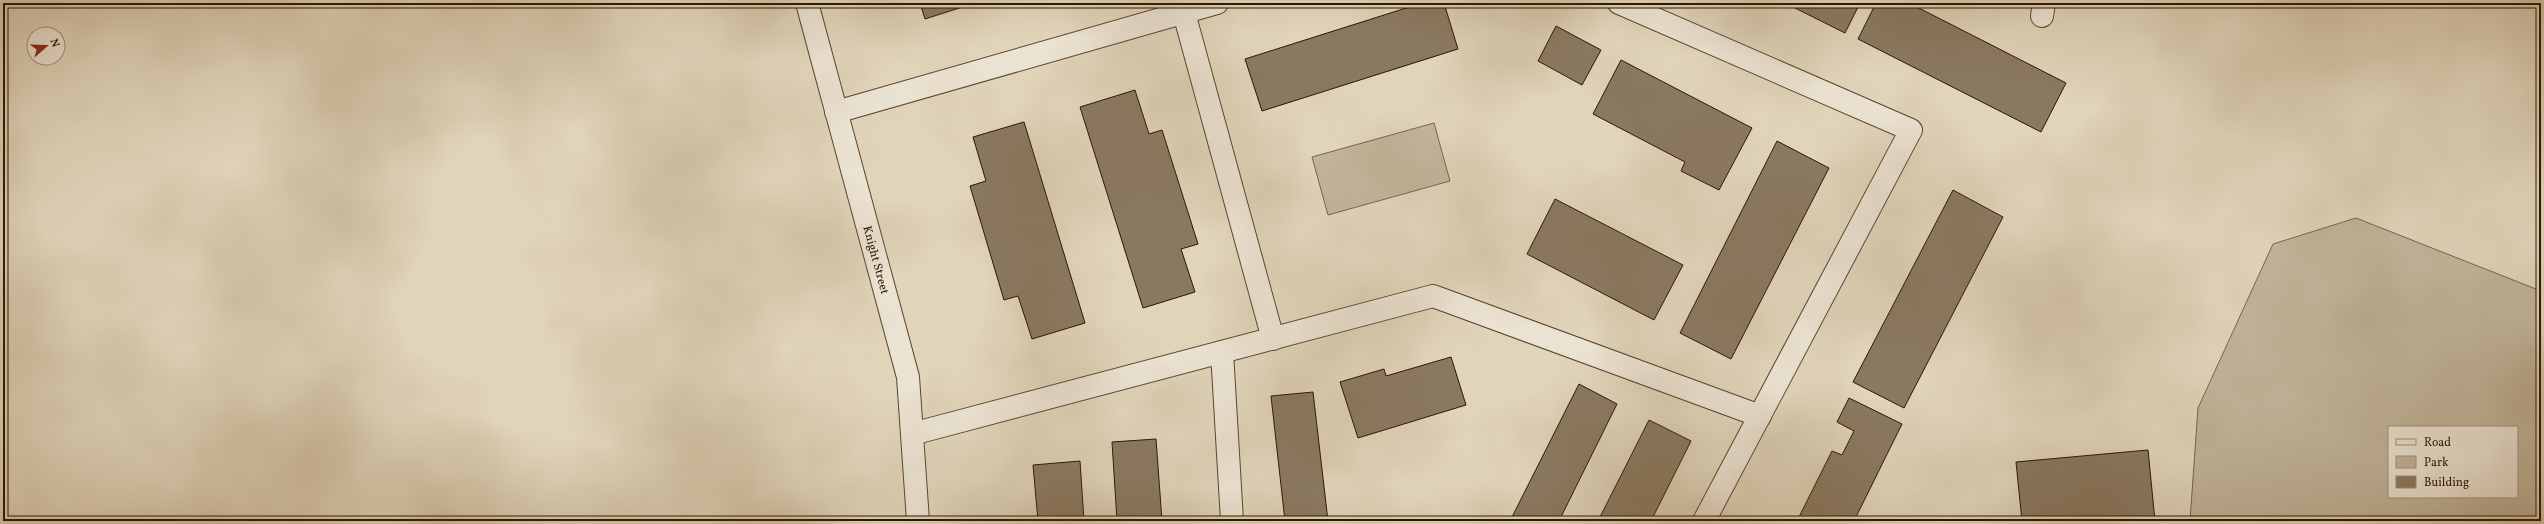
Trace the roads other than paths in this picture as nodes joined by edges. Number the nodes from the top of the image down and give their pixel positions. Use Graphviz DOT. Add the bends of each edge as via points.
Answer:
graph roads {
  1 [pos="807,3"];
  2 [pos="1217,3"];
  3 [pos="1619,3"];
  4 [pos="1184,13"];
  5 [pos="836,112"];
  6 [pos="1273,339"];
  7 [pos="1222,352"];
  8 [pos="1760,416"];
  9 [pos="912,434"];
  10 [pos="918,521"];
  11 [pos="1232,521"];
  12 [pos="1704,521"];
  1 -- 5 [label="street, Knight Street"];
  2 -- 4 [label="street"];
  3 -- 8 [label="street" via="1911,130"];
  4 -- 5 [label="street"];
  4 -- 6 [label="street"];
  5 -- 9 [label="street, Knight Street" via="908,377"];
  6 -- 7 [label="street"];
  6 -- 8 [label="street" via="1433,296"];
  7 -- 9 [label="street"];
  7 -- 11 [label="street"];
  8 -- 12 [label="street"];
  9 -- 10 [label="street, Knight Street"];
}
